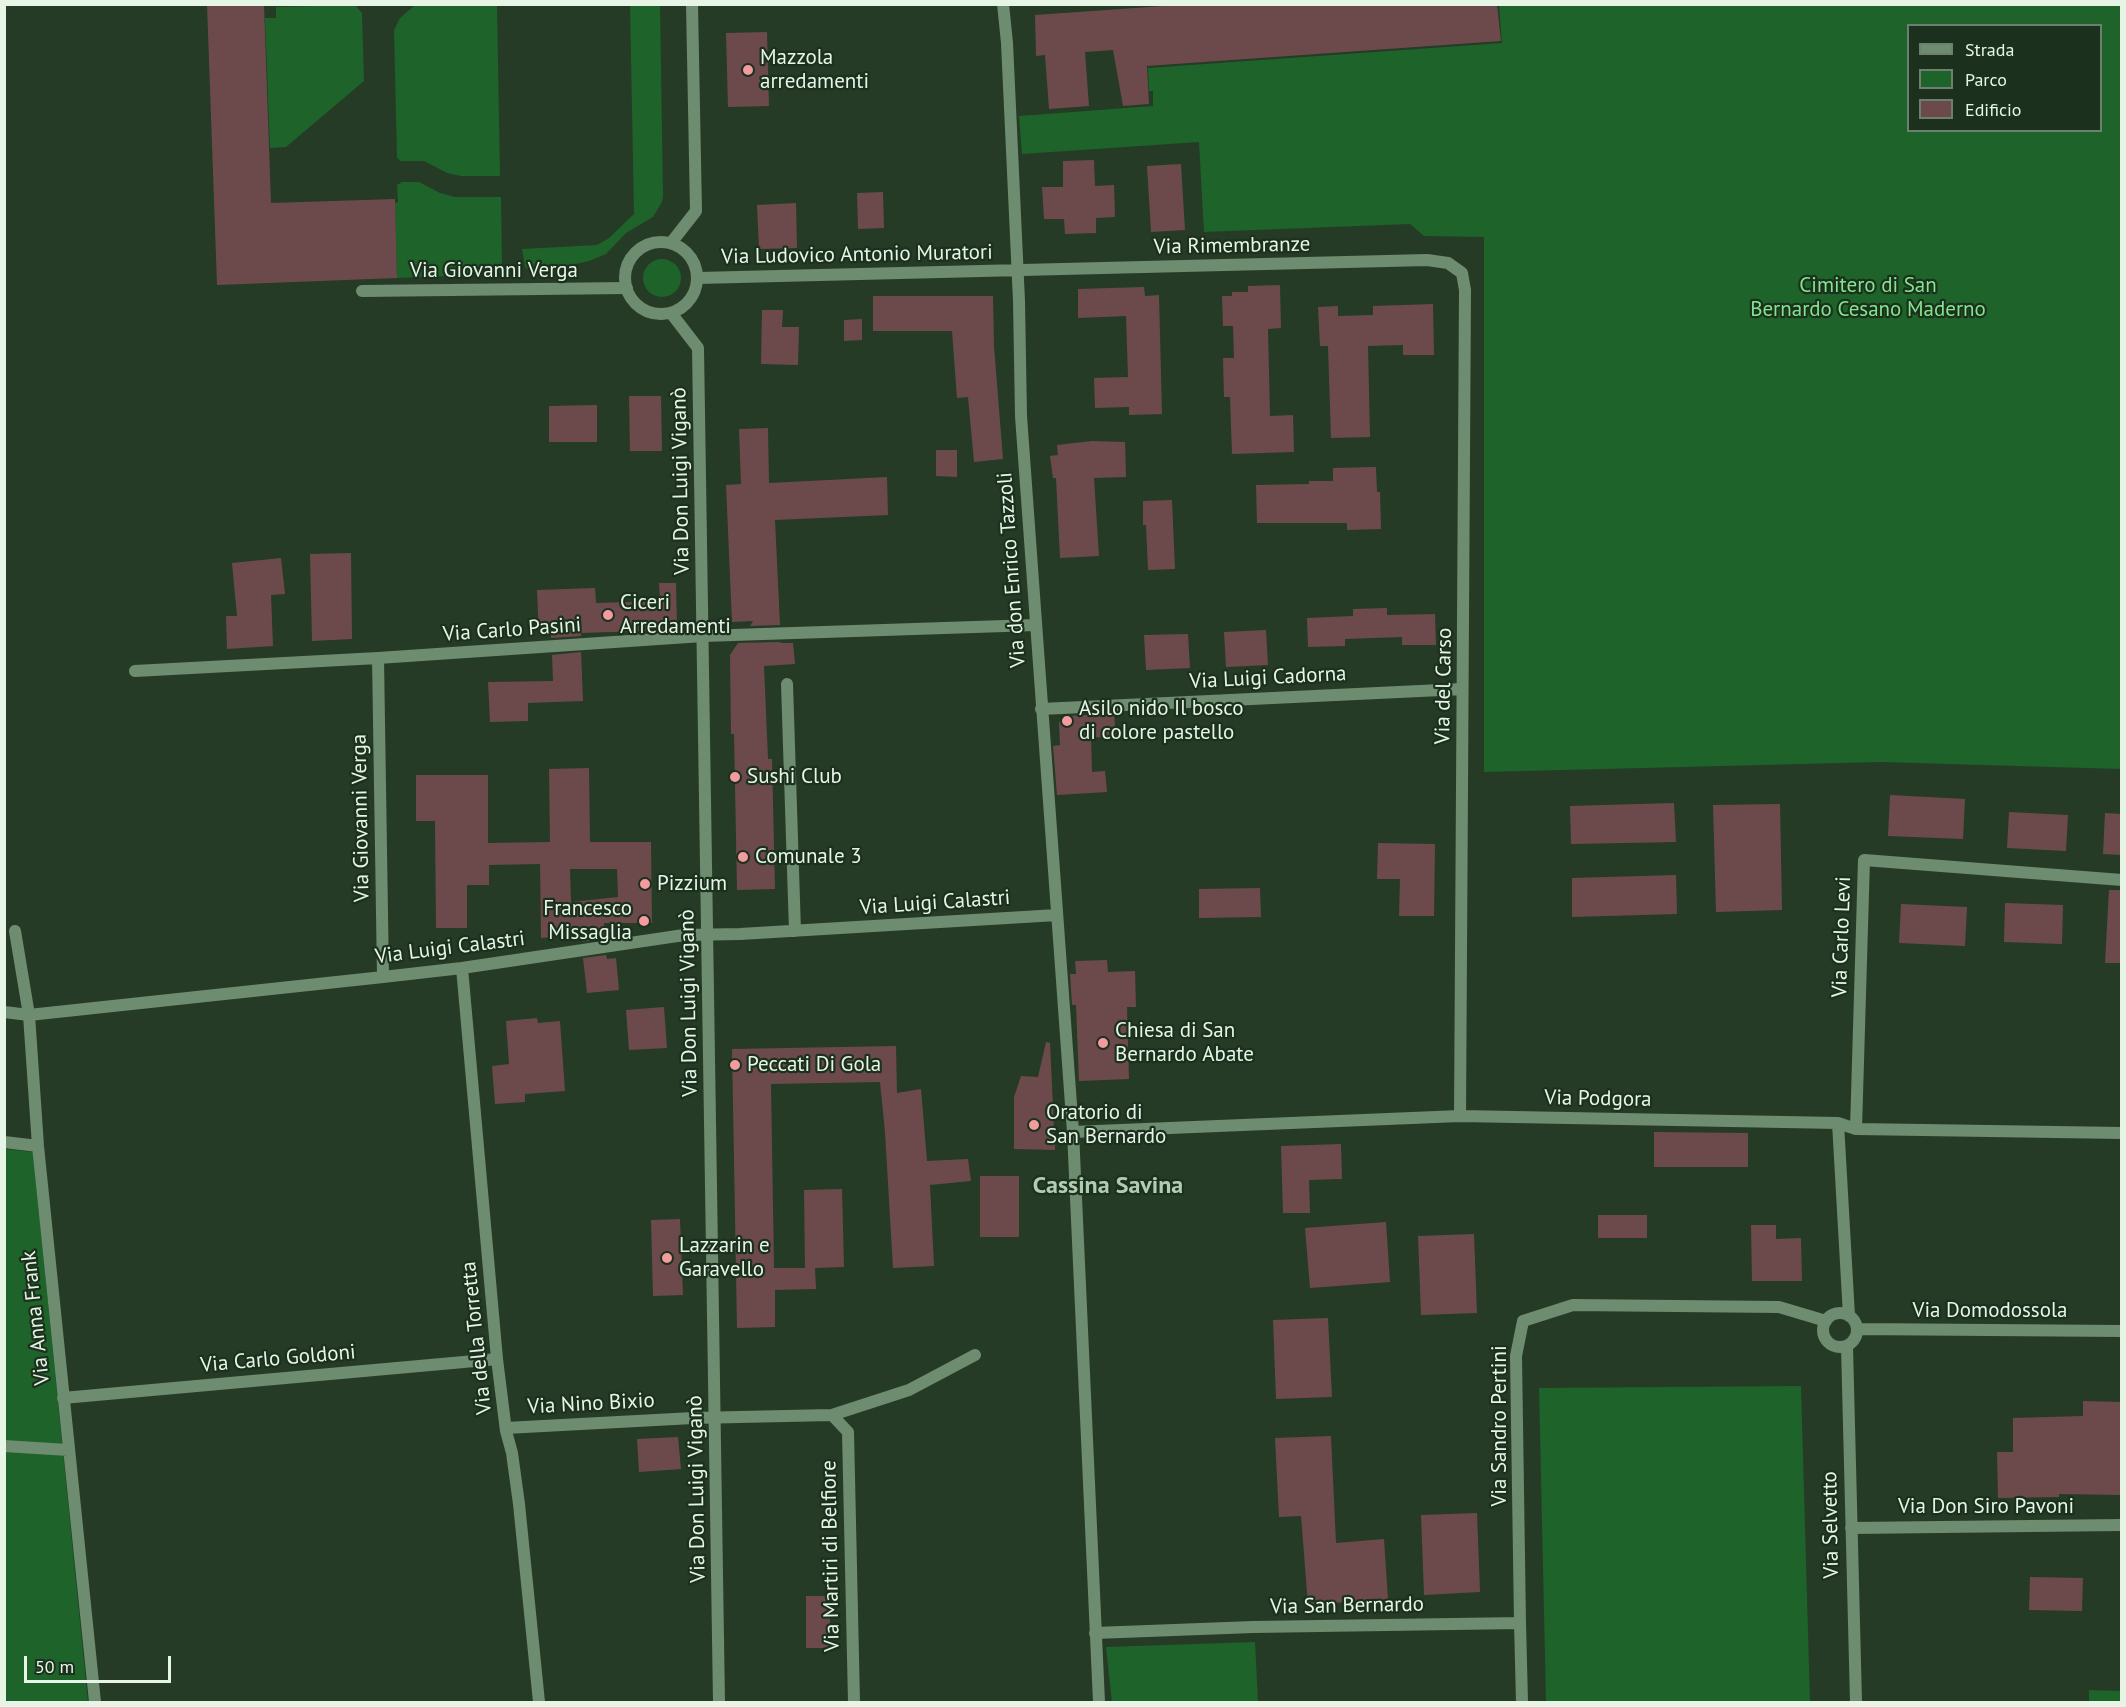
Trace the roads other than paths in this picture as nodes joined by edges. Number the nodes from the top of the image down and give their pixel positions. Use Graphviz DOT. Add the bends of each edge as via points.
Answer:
graph roads {
  1 [pos="692,4"];
  2 [pos="1003,4"];
  3 [pos="671,243"];
  4 [pos="1448,263"];
  5 [pos="1017,271"];
  6 [pos="698,278"];
  7 [pos="627,288"];
  8 [pos="362,291"];
  9 [pos="671,313"];
  10 [pos="1035,625"];
  11 [pos="703,636"];
  12 [pos="378,658"];
  13 [pos="135,671"];
  14 [pos="787,684"];
  15 [pos="1462,688"];
  16 [pos="1041,709"];
  17 [pos="2121,880"];
  18 [pos="1057,915"];
  19 [pos="15,931"];
  20 [pos="795,931"];
  21 [pos="708,933"];
  22 [pos="462,968"];
  23 [pos="383,977"];
  24 [pos="4,1012"];
  25 [pos="29,1015"];
  26 [pos="1460,1116"];
  27 [pos="1838,1123"];
  28 [pos="1856,1129"];
  29 [pos="1073,1132"];
  30 [pos="2121,1133"];
  31 [pos="4,1142"];
  32 [pos="38,1146"];
  33 [pos="1849,1316"];
  34 [pos="1826,1321"];
  35 [pos="1857,1329"];
  36 [pos="2121,1331"];
  37 [pos="1847,1346"];
  38 [pos="975,1355"];
  39 [pos="497,1359"];
  40 [pos="63,1398"];
  41 [pos="832,1415"];
  42 [pos="715,1418"];
  43 [pos="506,1428"];
  44 [pos="4,1446"];
  45 [pos="68,1450"];
  46 [pos="2121,1526"];
  47 [pos="1851,1528"];
  48 [pos="1520,1623"];
  49 [pos="1095,1633"];
  50 [pos="95,1702"];
  51 [pos="539,1702"];
  52 [pos="719,1702"];
  53 [pos="854,1702"];
  54 [pos="1099,1702"];
  55 [pos="1522,1702"];
  56 [pos="1856,1702"];
  1 -- 3 [label="street" via="696,210"];
  2 -- 5 [label="street, Via don Enrico Tazzoli"];
  3 -- 6 [label="street" via="690,255"];
  3 -- 7 [label="street" via="656,242 635,252 627,265"];
  4 -- 5 [label="street, Via Rimembranze" via="1426,260"];
  4 -- 15 [label="street, Via del Carso" via="1462,273 1466,290"];
  5 -- 6 [label="street, Via Ludovico Antonio Muratori"];
  5 -- 10 [label="street, Via don Enrico Tazzoli" via="1020,416"];
  6 -- 9 [label="street" via="690,300"];
  7 -- 8 [label="street, Via Giovanni Verga"];
  7 -- 9 [label="street" via="640,307 655,313"];
  9 -- 11 [label="street, Via Don Luigi Viganò" via="698,348"];
  10 -- 11 [label="street, Via Carlo Pasini"];
  10 -- 16 [label="street, Via don Enrico Tazzoli"];
  11 -- 12 [label="street, Via Carlo Pasini"];
  11 -- 21 [label="street, Via Don Luigi Viganò"];
  12 -- 13 [label="street, Via Carlo Pasini"];
  12 -- 23 [label="street, Via Giovanni Verga"];
  14 -- 20 [label="street"];
  15 -- 16 [label="street, Via Luigi Cadorna"];
  15 -- 26 [label="street, Via del Carso"];
  16 -- 18 [label="street, Via don Enrico Tazzoli"];
  17 -- 28 [label="street, Via Carlo Levi" via="1864,860"];
  18 -- 20 [label="street, Via Luigi Calastri"];
  18 -- 29 [label="street, Via don Enrico Tazzoli"];
  19 -- 25 [label="street, Via Anna Frank"];
  20 -- 21 [label="street, Via Luigi Calastri"];
  21 -- 22 [label="street, Via Luigi Calastri"];
  21 -- 42 [label="street, Via Don Luigi Viganò"];
  22 -- 23 [label="street, Via Luigi Calastri"];
  22 -- 39 [label="street, Via della Torretta"];
  23 -- 25 [label="street, Via Luigi Calastri"];
  24 -- 25 [label="street, Via Luigi Calastri"];
  25 -- 32 [label="street, Via Anna Frank"];
  26 -- 27 [label="street, Via Podgora"];
  26 -- 29 [label="street, Via Podgora"];
  27 -- 28 [label="street, Via Podgora"];
  27 -- 33 [label="street"];
  28 -- 30 [label="street, Via Podgora"];
  29 -- 49 [label="street"];
  31 -- 32 [label="street"];
  32 -- 40 [label="street, Via Anna Frank"];
  33 -- 34 [label="street" via="1834,1314"];
  33 -- 35 [label="street"];
  34 -- 37 [label="street" via="1823,1332 1828,1341 1837,1347"];
  34 -- 48 [label="street, Via Sandro Pertini" via="1779,1307 1573,1305 1523,1321 1516,1356"];
  35 -- 36 [label="street, Via Domodossola"];
  35 -- 37 [label="street" via="1855,1339"];
  37 -- 47 [label="street, Via Selvetto"];
  38 -- 41 [label="street, Via Nino Bixio" via="909,1390"];
  39 -- 40 [label="street, Via Carlo Goldoni"];
  39 -- 43 [label="street, Via della Torretta"];
  40 -- 45 [label="street, Via Anna Frank"];
  41 -- 42 [label="street, Via Nino Bixio"];
  41 -- 53 [label="street, Via Martiri di Belfiore" via="848,1432"];
  42 -- 43 [label="street, Via Nino Bixio"];
  42 -- 52 [label="street, Via Don Luigi Viganò"];
  43 -- 51 [label="street, Via della Torretta" via="519,1504"];
  44 -- 45 [label="street"];
  45 -- 50 [label="street, Via Anna Frank"];
  46 -- 47 [label="street, Via Don Siro Pavoni"];
  47 -- 56 [label="street, Via Selvetto"];
  48 -- 49 [label="street, Via San Bernardo"];
  48 -- 55 [label="street"];
  49 -- 54 [label="street"];
}
